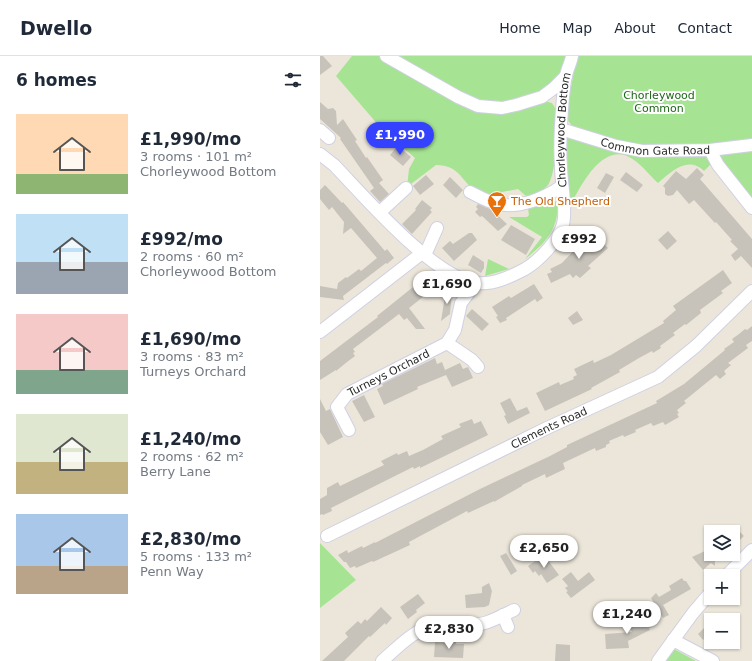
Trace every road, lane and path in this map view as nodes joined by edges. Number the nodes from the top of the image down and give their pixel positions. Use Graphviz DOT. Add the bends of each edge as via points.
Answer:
graph roads {
  1 [pos="386,56"];
  2 [pos="572,56"];
  3 [pos="566,76"];
  4 [pos="542,97"];
  5 [pos="562,106"];
  6 [pos="561,129"];
  7 [pos="320,130"];
  8 [pos="330,138"];
  9 [pos="752,145"];
  10 [pos="710,150"];
  11 [pos="320,154"];
  12 [pos="562,186"];
  13 [pos="406,188"];
  14 [pos="470,192"];
  15 [pos="752,208"];
  16 [pos="380,212"];
  17 [pos="437,228"];
  18 [pos="424,254"];
  19 [pos="460,278"];
  20 [pos="476,283"];
  21 [pos="752,291"];
  22 [pos="461,303"];
  23 [pos="320,330"];
  24 [pos="447,343"];
  25 [pos="478,367"];
  26 [pos="349,430"];
  27 [pos="327,536"];
  28 [pos="752,550"];
  29 [pos="733,569"];
  30 [pos="704,600"];
  31 [pos="508,627"];
  32 [pos="674,640"];
  33 [pos="382,661"];
  34 [pos="658,661"];
  35 [pos="713,661"];
  1 -- 4 [label="street" via="478,106 502,108"];
  2 -- 3 [label="street, Chorleywood Bottom"];
  3 -- 4 [label="street"];
  3 -- 5 [label="street, Chorleywood Bottom"];
  4 -- 5 [label="street" via="555,99"];
  5 -- 6 [label="street, Chorleywood Bottom"];
  6 -- 10 [label="street, Common Gate Road" via="642,151"];
  6 -- 12 [label="street, Chorleywood Bottom"];
  7 -- 8 [label="street"];
  9 -- 10 [label="street, Common Gate Road"];
  10 -- 15 [label="street" via="718,165"];
  11 -- 16 [label="street, Chorleywood Bottom"];
  12 -- 14 [label="street" via="537,200 521,204 498,204"];
  12 -- 20 [label="street, Chorleywood Bottom" via="563,224 554,242 540,257 518,273 499,281"];
  13 -- 16 [label="street"];
  16 -- 18 [label="street, Chorleywood Bottom"];
  17 -- 18 [label="street"];
  18 -- 19 [label="street, Chorleywood Bottom"];
  18 -- 23 [label="street"];
  19 -- 20 [label="street, Chorleywood Bottom"];
  19 -- 22 [label="street"];
  20 -- 22 [label="street"];
  21 -- 27 [label="street, Clements Road" via="696,346 658,377 547,428"];
  22 -- 24 [label="street" via="455,330"];
  24 -- 25 [label="street"];
  24 -- 26 [label="street, Turneys Orchard" via="369,388 346,394 337,407"];
  28 -- 29 [label="street"];
  30 -- 32 [label="street"];
  31 -- 33 [label="street" via="508,612 478,625 438,623 425,627 413,635"];
  32 -- 34 [label="street"];
  32 -- 35 [label="street"];
}
